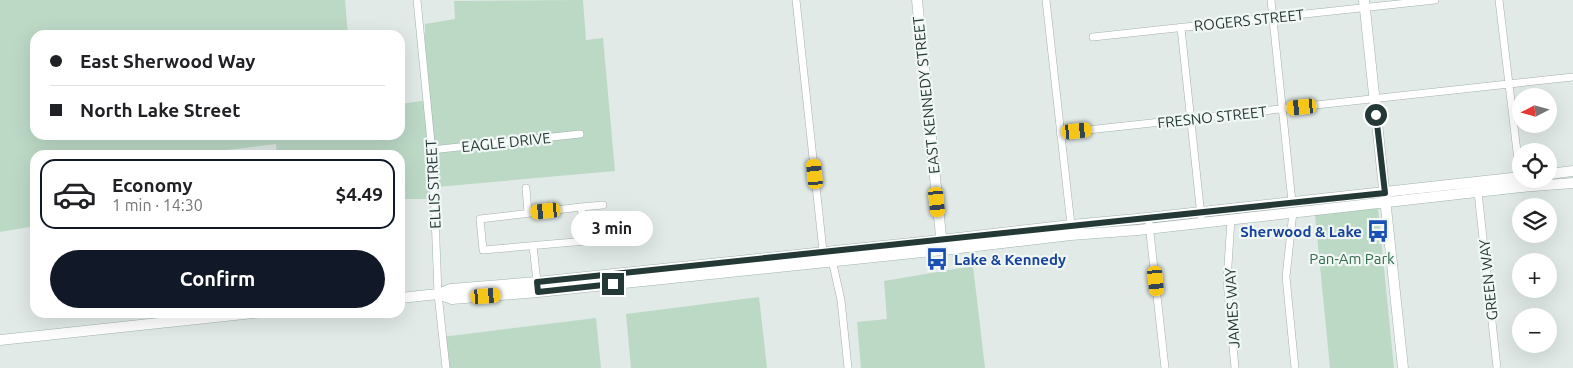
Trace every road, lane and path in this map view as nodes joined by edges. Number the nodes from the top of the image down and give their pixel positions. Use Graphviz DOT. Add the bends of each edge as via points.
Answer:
graph roads {
  1 [pos="417,0"];
  2 [pos="796,0"];
  3 [pos="916,0"];
  4 [pos="1046,0"];
  5 [pos="1271,0"];
  6 [pos="1434,0"];
  7 [pos="1499,0"];
  8 [pos="1364,4"];
  9 [pos="1273,18"];
  10 [pos="1181,28"];
  11 [pos="1093,37"];
  12 [pos="1573,77"];
  13 [pos="1509,84"];
  14 [pos="1374,99"];
  15 [pos="1283,109"];
  16 [pos="1191,119"];
  17 [pos="1060,133"];
  18 [pos="580,134"];
  19 [pos="1517,143"];
  20 [pos="431,150"];
  21 [pos="1573,171"];
  22 [pos="1557,173"];
  23 [pos="1512,178"];
  24 [pos="1573,183"];
  25 [pos="526,188"];
  26 [pos="1478,192"];
  27 [pos="1385,198"];
  28 [pos="603,204"];
  29 [pos="581,207"];
  30 [pos="1293,207"];
  31 [pos="528,213"];
  32 [pos="1201,216"];
  33 [pos="1231,219"];
  34 [pos="1149,223"];
  35 [pos="1070,224"];
  36 [pos="942,245"];
  37 [pos="533,246"];
  38 [pos="823,252"];
  39 [pos="832,260"];
  40 [pos="725,262"];
  41 [pos="737,270"];
  42 [pos="538,286"];
  43 [pos="438,294"];
  44 [pos="405,297"];
  45 [pos="206,318"];
  46 [pos="0,340"];
  47 [pos="446,368"];
  48 [pos="848,368"];
  49 [pos="1165,368"];
  50 [pos="1235,368"];
  51 [pos="1295,368"];
  52 [pos="1403,368"];
  53 [pos="1498,368"];
  1 -- 20 [label="street, ELLIS STREET"];
  2 -- 38 [label="street"];
  3 -- 36 [label="street, EAST KENNEDY STREET"];
  4 -- 17 [label="street"];
  5 -- 9 [label="street"];
  6 -- 8 [label="street, ROGERS STREET"];
  7 -- 13 [label="street"];
  8 -- 9 [label="street, ROGERS STREET"];
  8 -- 14 [label="street"];
  9 -- 10 [label="street, ROGERS STREET"];
  9 -- 15 [label="street"];
  10 -- 11 [label="street, ROGERS STREET"];
  10 -- 16 [label="street"];
  12 -- 13 [label="street, FRESNO STREET"];
  13 -- 14 [label="street, FRESNO STREET"];
  13 -- 19 [label="street"];
  14 -- 15 [label="street, FRESNO STREET"];
  14 -- 27 [label="street"];
  15 -- 16 [label="street, FRESNO STREET"];
  15 -- 30 [label="street"];
  16 -- 17 [label="street, FRESNO STREET"];
  16 -- 32 [label="street"];
  17 -- 35 [label="street"];
  18 -- 20 [label="street, EAGLE DRIVE"];
  20 -- 43 [label="street, ELLIS STREET"];
  21 -- 22 [label="street"];
  23 -- 27 [label="street"];
  24 -- 26 [label="street"];
  25 -- 31 [label="street"];
  26 -- 27 [label="street"];
  26 -- 53 [label="street, GREEN WAY"];
  27 -- 30 [label="street"];
  27 -- 52 [label="street"];
  28 -- 29 [label="street"];
  29 -- 31 [label="street"];
  29 -- 37 [label="street" via="586,241"];
  30 -- 32 [label="street"];
  30 -- 33 [label="street"];
  30 -- 51 [label="street" via="1286,277"];
  31 -- 37 [label="street" via="480,219 483,250"];
  32 -- 33 [label="street"];
  32 -- 34 [label="street"];
  33 -- 50 [label="street, JAMES WAY" via="1227,281"];
  34 -- 35 [label="street"];
  34 -- 36 [label="street" via="1072,235"];
  34 -- 49 [label="street"];
  35 -- 36 [label="street"];
  36 -- 38 [label="street"];
  36 -- 39 [label="street"];
  37 -- 42 [label="street"];
  38 -- 39 [label="street"];
  38 -- 40 [label="street"];
  39 -- 41 [label="street"];
  39 -- 48 [label="street" via="841,300"];
  40 -- 41 [label="street"];
  40 -- 42 [label="street"];
  41 -- 42 [label="street"];
  42 -- 43 [label="street" via="452,299"];
  43 -- 44 [label="street"];
  43 -- 47 [label="street, ELLIS STREET"];
  45 -- 46 [label="street"];
}
